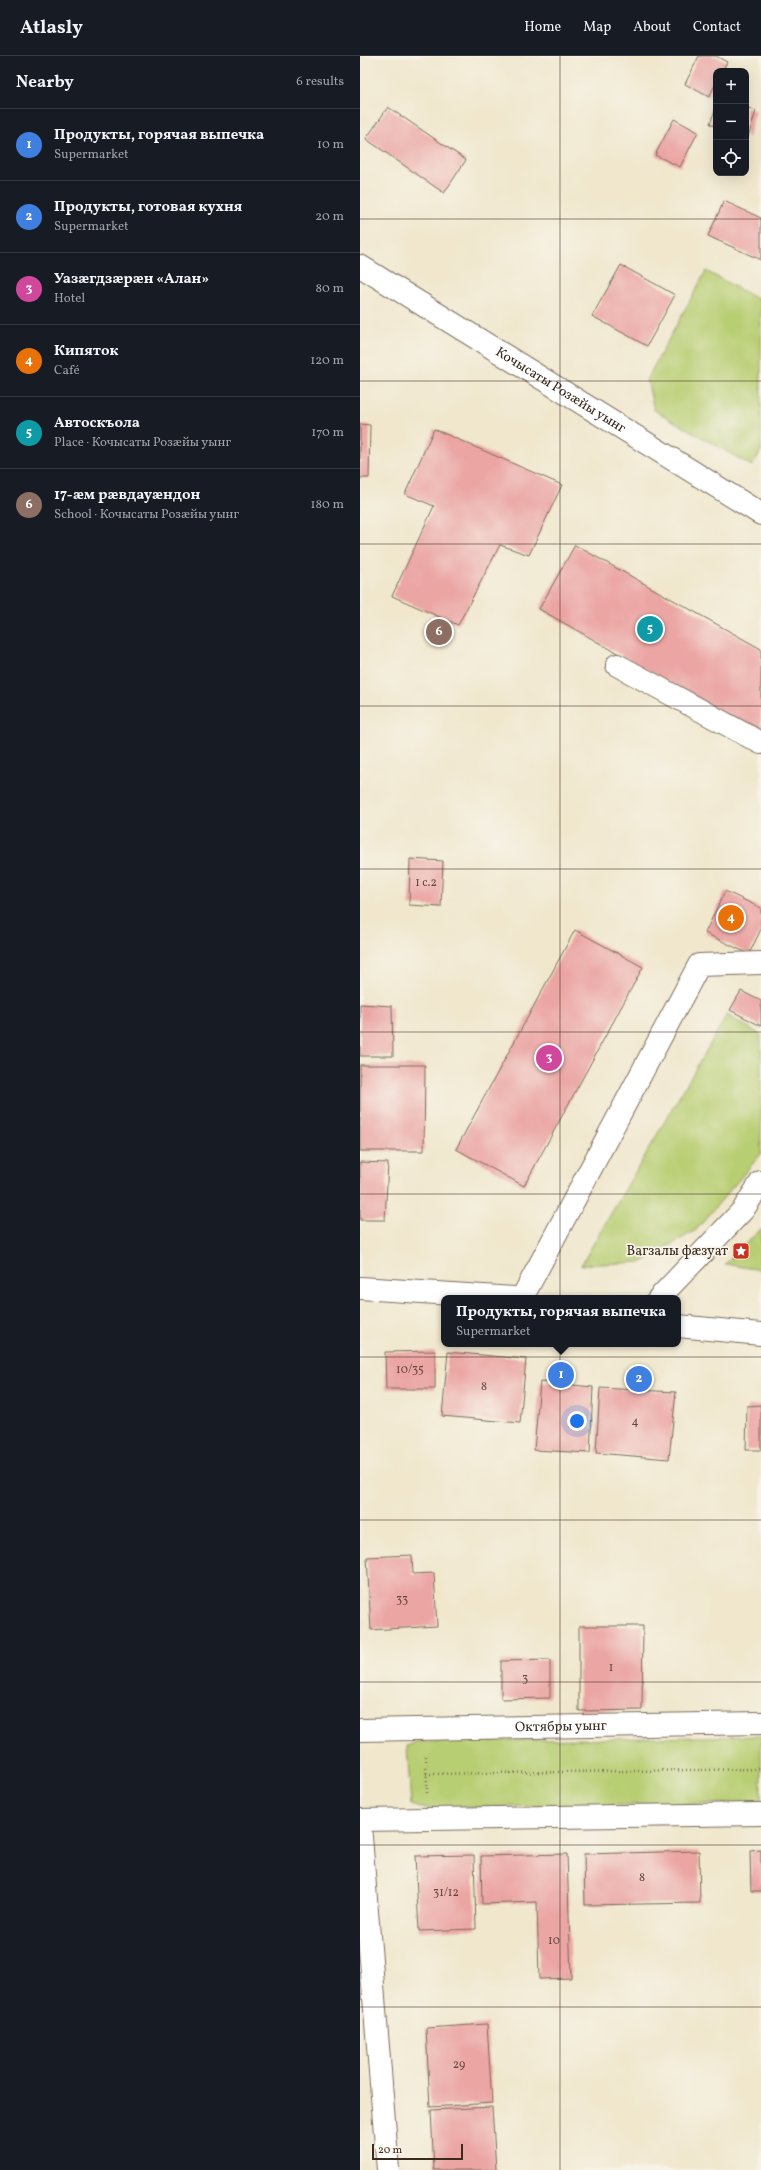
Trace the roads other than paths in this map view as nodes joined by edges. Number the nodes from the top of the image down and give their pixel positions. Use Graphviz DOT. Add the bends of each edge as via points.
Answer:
graph roads {
  1 [pos="360,266"];
  2 [pos="761,514"];
  3 [pos="617,665"];
  4 [pos="761,743"];
  5 [pos="761,963"];
  6 [pos="761,1182"];
  7 [pos="360,1288"];
  8 [pos="468,1295"];
  9 [pos="524,1295"];
  10 [pos="662,1295"];
  11 [pos="681,1326"];
  12 [pos="761,1334"];
  13 [pos="761,1723"];
  14 [pos="360,1730"];
  15 [pos="761,1814"];
  16 [pos="360,1820"];
  17 [pos="360,1825"];
  18 [pos="388,2170"];
  1 -- 2 [label="street, Кочысаты Розæйы уынг"];
  3 -- 4 [label="street"];
  5 -- 9 [label="street" via="699,965"];
  6 -- 10 [label="street" via="744,1210"];
  7 -- 8 [label="street"];
  11 -- 12 [label="street"];
  13 -- 14 [label="street, Октябры уынг"];
  15 -- 16 [label="street"];
  17 -- 18 [label="street"];
}
